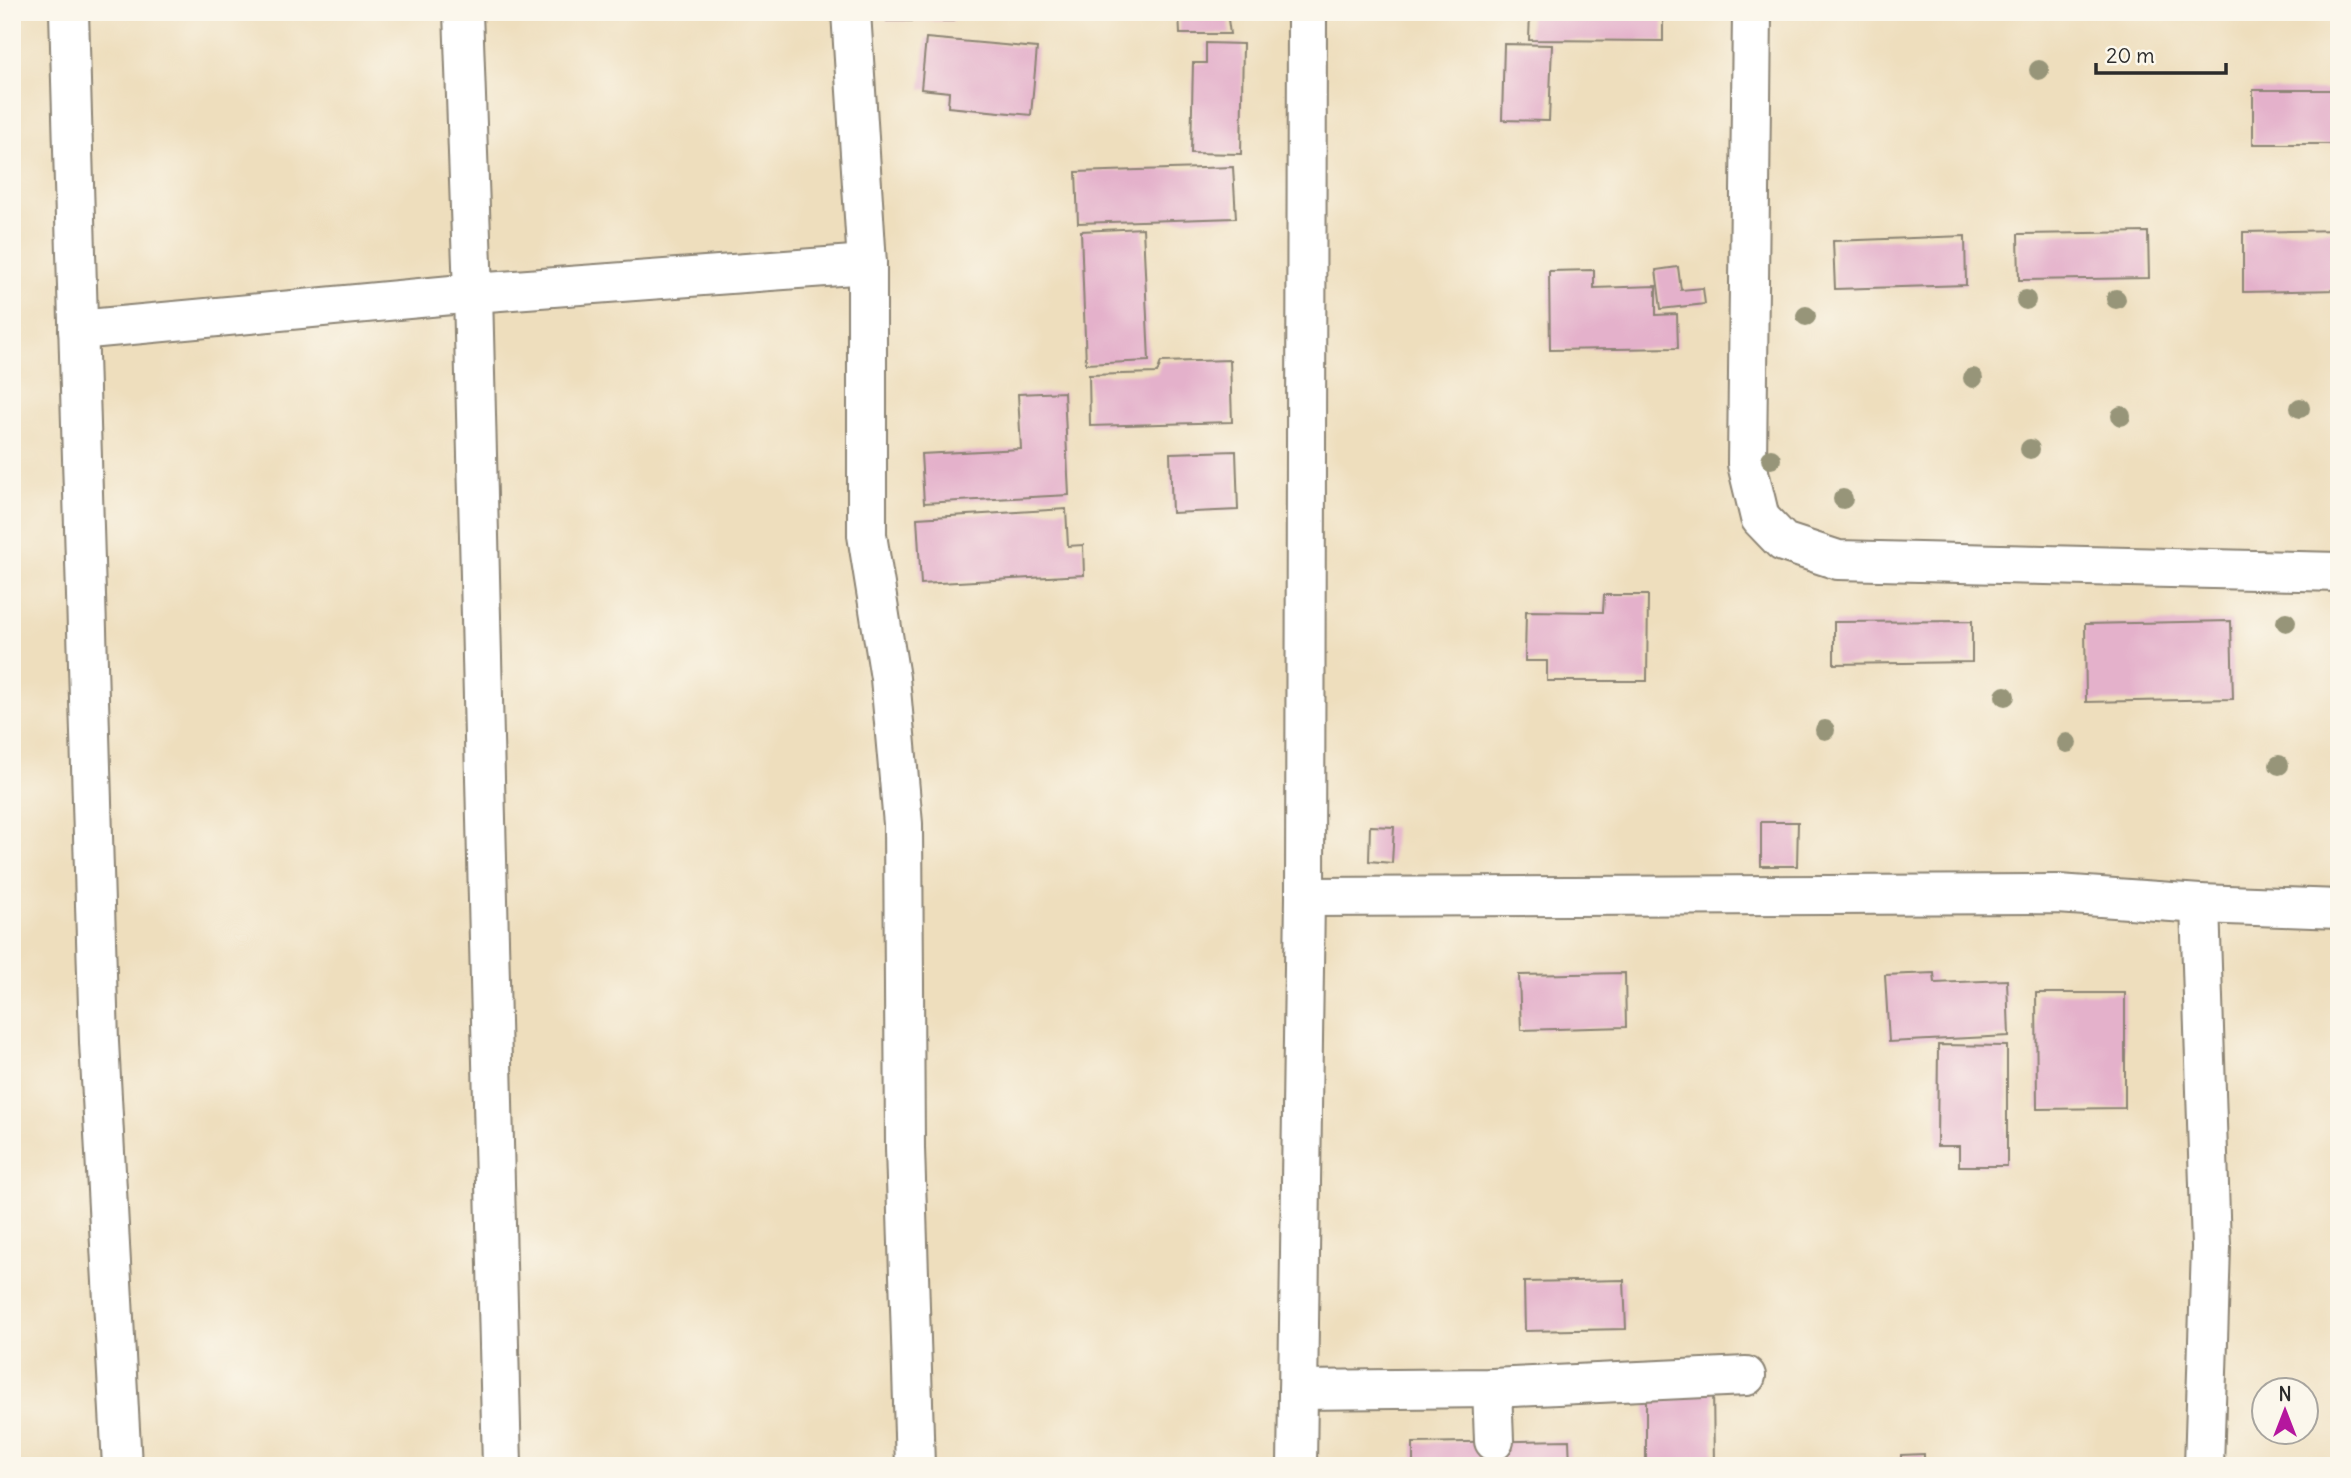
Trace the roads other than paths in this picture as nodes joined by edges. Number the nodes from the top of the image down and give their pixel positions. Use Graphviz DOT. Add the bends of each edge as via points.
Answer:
graph roads {
  1 [pos="69,12"];
  2 [pos="463,12"];
  3 [pos="851,12"];
  4 [pos="1307,12"];
  5 [pos="1752,12"];
  6 [pos="867,264"];
  7 [pos="473,293"];
  8 [pos="78,330"];
  9 [pos="2339,572"];
  10 [pos="1305,897"];
  11 [pos="2200,904"];
  12 [pos="2339,909"];
  13 [pos="1746,1376"];
  14 [pos="1492,1388"];
  15 [pos="1298,1390"];
  16 [pos="1494,1441"];
  17 [pos="122,1466"];
  18 [pos="502,1466"];
  19 [pos="915,1466"];
  20 [pos="1297,1466"];
  21 [pos="2204,1466"];
  1 -- 8 [label="street"];
  2 -- 7 [label="street"];
  3 -- 6 [label="street"];
  4 -- 10 [label="street"];
  5 -- 9 [label="street" via="1747,464 1760,517 1783,542 1838,560"];
  6 -- 7 [label="street"];
  6 -- 19 [label="street" via="867,535 890,678 903,824 905,1149"];
  7 -- 8 [label="street"];
  7 -- 18 [label="street"];
  8 -- 17 [label="street" via="99,1042"];
  10 -- 11 [label="street" via="2058,894"];
  10 -- 15 [label="street"];
  11 -- 12 [label="street"];
  11 -- 21 [label="street" via="2211,1247"];
  13 -- 14 [label="street"];
  14 -- 15 [label="street"];
  14 -- 16 [label="street"];
  15 -- 20 [label="street"];
}
